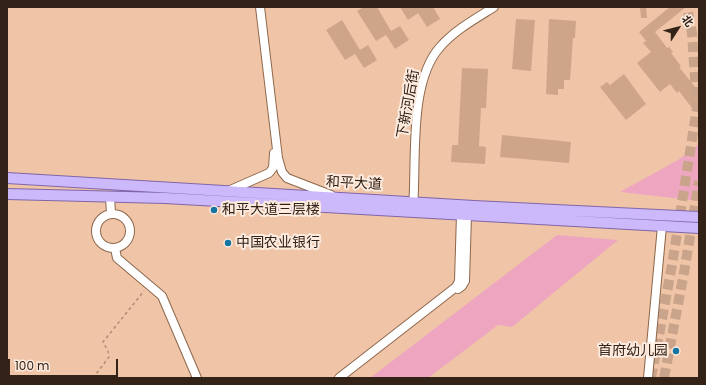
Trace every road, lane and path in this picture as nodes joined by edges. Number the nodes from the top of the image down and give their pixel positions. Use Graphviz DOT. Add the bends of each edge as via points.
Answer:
graph roads {
  1 [pos="259,7"];
  2 [pos="494,7"];
  3 [pos="7,178"];
  4 [pos="227,191"];
  5 [pos="7,194"];
  6 [pos="112,197"];
  7 [pos="341,198"];
  8 [pos="413,207"];
  9 [pos="113,214"];
  10 [pos="464,215"];
  11 [pos="699,217"];
  12 [pos="662,226"];
  13 [pos="699,228"];
  14 [pos="115,248"];
  15 [pos="148,284"];
  16 [pos="93,378"];
  17 [pos="197,378"];
  18 [pos="339,378"];
  19 [pos="648,378"];
  1 -- 4 [label="street" via="274,163 269,173"];
  1 -- 7 [label="street" via="278,158 282,172 287,178 307,187"];
  2 -- 8 [label="street, 下新河后街" via="457,30 439,48 426,69 415,132"];
  3 -- 4 [label="main road, 和平大道"];
  4 -- 7 [label="main road, 和平大道"];
  5 -- 6 [label="main road, 和平大道"];
  6 -- 8 [label="main road, 和平大道"];
  6 -- 9 [label="street"];
  7 -- 8 [label="main road, 和平大道"];
  8 -- 10 [label="main road, 和平大道"];
  8 -- 11 [label="main road, 和平大道"];
  9 -- 14 [label="street" via="127,220 130,233 123,245"];
  9 -- 14 [label="street" via="99,220 96,233 102,244"];
  10 -- 12 [label="main road, 和平大道"];
  10 -- 18 [label="street" via="459,281 450,293"];
  12 -- 13 [label="main road, 和平大道"];
  12 -- 19 [label="street"];
  14 -- 15 [label="street" via="117,258"];
  15 -- 16 [label="path" via="103,342 109,357"];
  15 -- 17 [label="street" via="162,296"];
}
